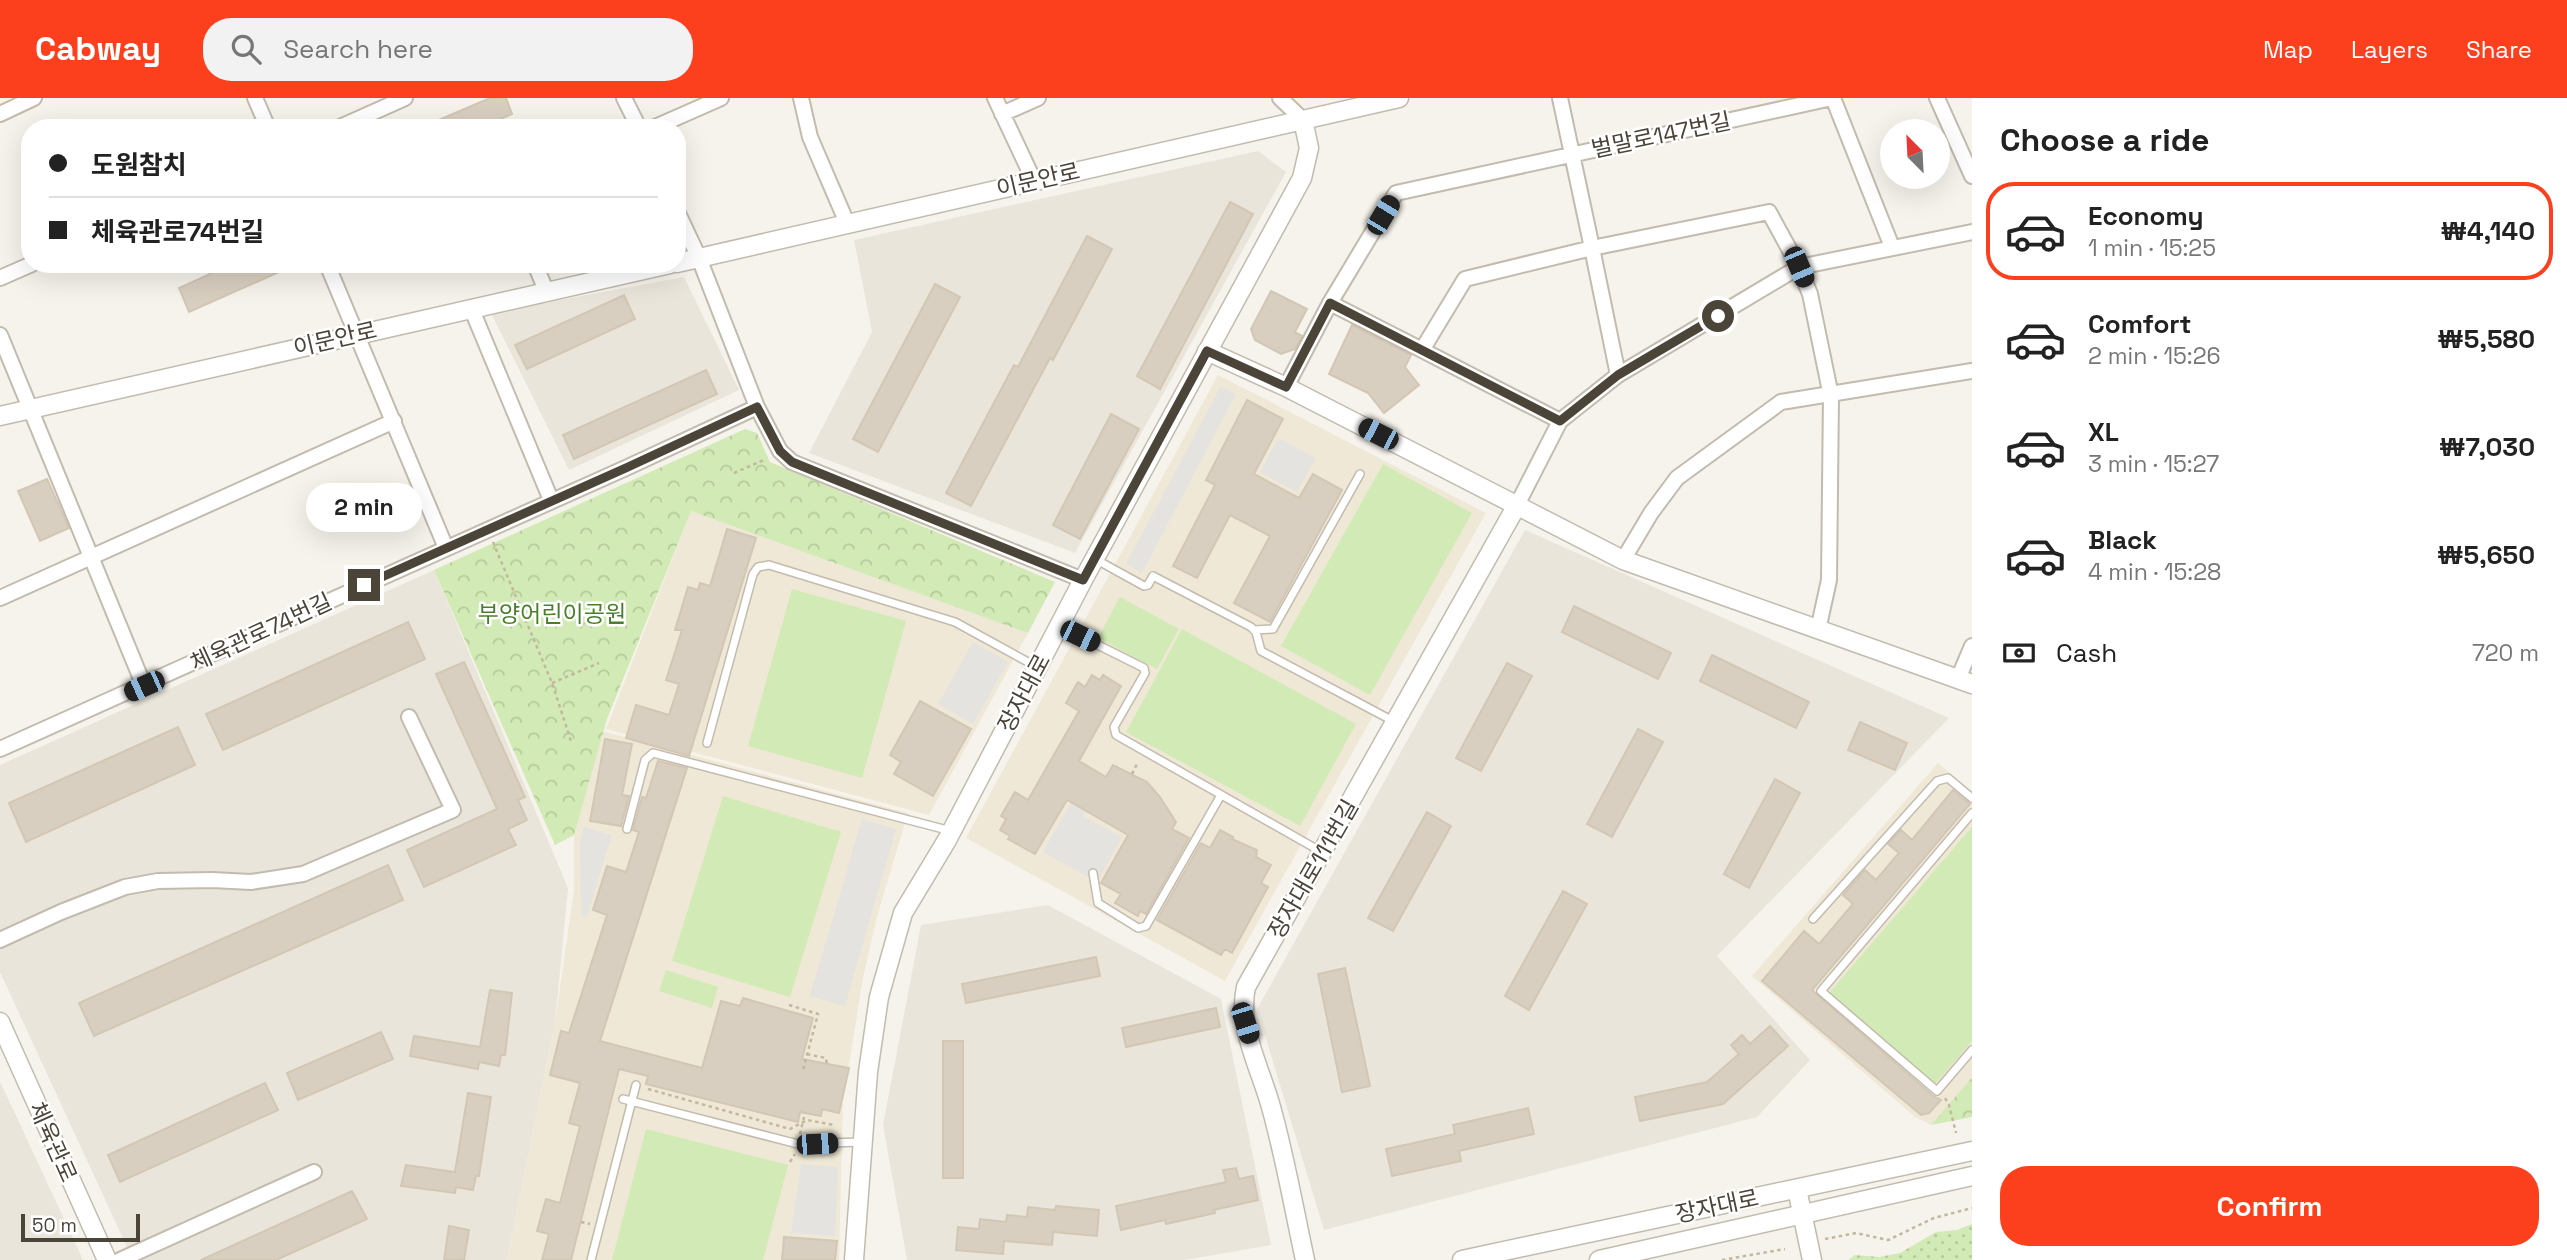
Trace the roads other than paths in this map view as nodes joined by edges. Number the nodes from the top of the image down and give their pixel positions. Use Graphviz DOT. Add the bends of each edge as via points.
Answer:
graph roads {
  1 [pos="34,98"];
  2 [pos="255,98"];
  3 [pos="405,98"];
  4 [pos="624,98"];
  5 [pos="722,98"];
  6 [pos="801,98"];
  7 [pos="995,98"];
  8 [pos="1038,98"];
  9 [pos="1280,98"];
  10 [pos="1397,98"];
  11 [pos="1560,98"];
  12 [pos="1832,98"];
  13 [pos="1937,98"];
  14 [pos="0,114"];
  15 [pos="1002,114"];
  16 [pos="264,119"];
  17 [pos="358,119"];
  18 [pos="634,119"];
  19 [pos="674,119"];
  20 [pos="1303,120"];
  21 [pos="1573,155"];
  22 [pos="1972,176"];
  23 [pos="1034,181"];
  24 [pos="847,223"];
  25 [pos="686,230"];
  26 [pos="1972,232"];
  27 [pos="1892,247"];
  28 [pos="1592,248"];
  29 [pos="699,258"];
  30 [pos="686,261"];
  31 [pos="1799,267"];
  32 [pos="21,269"];
  33 [pos="331,273"];
  34 [pos="539,273"];
  35 [pos="632,273"];
  36 [pos="0,278"];
  37 [pos="547,293"];
  38 [pos="1330,303"];
  39 [pos="472,310"];
  40 [pos="356,334"];
  41 [pos="0,335"];
  42 [pos="1422,350"];
  43 [pos="1207,351"];
  44 [pos="1972,371"];
  45 [pos="1618,375"];
  46 [pos="1286,387"];
  47 [pos="1831,396"];
  48 [pos="757,407"];
  49 [pos="32,410"];
  50 [pos="0,416"];
  51 [pos="394,421"];
  52 [pos="1560,421"];
  53 [pos="1360,474"];
  54 [pos="551,500"];
  55 [pos="1517,505"];
  56 [pos="446,548"];
  57 [pos="90,558"];
  58 [pos="1094,559"];
  59 [pos="1623,560"];
  60 [pos="1083,580"];
  61 [pos="0,598"];
  62 [pos="1059,626"];
  63 [pos="1255,630"];
  64 [pos="1818,630"];
  65 [pos="1972,646"];
  66 [pos="1038,667"];
  67 [pos="1965,682"];
  68 [pos="144,686"];
  69 [pos="409,717"];
  70 [pos="1395,722"];
  71 [pos="707,743"];
  72 [pos="0,749"];
  73 [pos="1221,795"];
  74 [pos="1972,799"];
  75 [pos="1972,813"];
  76 [pos="627,829"];
  77 [pos="952,831"];
  78 [pos="1324,853"];
  79 [pos="1093,873"];
  80 [pos="1813,919"];
  81 [pos="0,940"];
  82 [pos="0,1022"];
  83 [pos="1972,1050"];
  84 [pos="636,1085"];
  85 [pos="623,1099"];
  86 [pos="632,1101"];
  87 [pos="862,1142"];
  88 [pos="1972,1151"];
  89 [pos="314,1172"];
  90 [pos="1972,1176"];
  91 [pos="1797,1189"];
  92 [pos="1802,1215"];
  93 [pos="107,1260"];
  94 [pos="120,1260"];
  95 [pos="591,1260"];
  96 [pos="854,1260"];
  97 [pos="1305,1260"];
  98 [pos="1462,1260"];
  99 [pos="1599,1260"];
  100 [pos="1812,1260"];
  1 -- 14 [label="street"];
  2 -- 16 [label="street"];
  3 -- 17 [label="street"];
  4 -- 18 [label="street"];
  5 -- 19 [label="street"];
  6 -- 24 [label="street" via="810,137"];
  7 -- 15 [label="street"];
  8 -- 15 [label="street"];
  9 -- 20 [label="street"];
  10 -- 20 [label="street, 이문안로"];
  11 -- 21 [label="street"];
  12 -- 21 [label="street, 벌말로147번길"];
  12 -- 27 [label="street"];
  13 -- 22 [label="street"];
  15 -- 23 [label="street"];
  20 -- 23 [label="street, 이문안로"];
  20 -- 43 [label="street, 장자대로" via="1309,148 1302,178"];
  21 -- 28 [label="street"];
  21 -- 38 [label="street, 벌말로147번길" via="1396,193"];
  23 -- 24 [label="street, 이문안로"];
  24 -- 29 [label="street, 이문안로"];
  25 -- 29 [label="street"];
  26 -- 27 [label="street"];
  27 -- 31 [label="street"];
  28 -- 31 [label="street" via="1769,212"];
  28 -- 42 [label="street" via="1465,279"];
  28 -- 45 [label="street"];
  29 -- 30 [label="street, 이문안로"];
  29 -- 48 [label="street"];
  31 -- 45 [label="street"];
  31 -- 47 [label="street" via="1810,294"];
  32 -- 36 [label="street"];
  33 -- 40 [label="street"];
  34 -- 37 [label="street"];
  35 -- 37 [label="street, 이문안로"];
  37 -- 39 [label="street, 이문안로"];
  38 -- 42 [label="street"];
  38 -- 46 [label="street, 벌말로147번길"];
  39 -- 40 [label="street, 이문안로"];
  39 -- 54 [label="street"];
  40 -- 49 [label="street, 이문안로"];
  40 -- 51 [label="street"];
  41 -- 49 [label="street"];
  42 -- 52 [label="street"];
  43 -- 46 [label="street"];
  43 -- 58 [label="street, 장자대로"];
  44 -- 47 [label="street"];
  45 -- 52 [label="street"];
  46 -- 55 [label="street"];
  47 -- 59 [label="street" via="1781,402 1677,478"];
  47 -- 64 [label="street" via="1829,580"];
  48 -- 54 [label="street, 체육관로74번길"];
  48 -- 60 [label="street" via="780,451 792,462"];
  49 -- 50 [label="street, 이문안로"];
  49 -- 57 [label="street"];
  51 -- 56 [label="street"];
  51 -- 57 [label="street"];
  52 -- 55 [label="street"];
  53 -- 63 [label="lane" via="1273,629"];
  54 -- 56 [label="street, 체육관로74번길"];
  55 -- 59 [label="street"];
  55 -- 70 [label="street, 장자대로111번길"];
  56 -- 68 [label="street, 체육관로74번길"];
  57 -- 61 [label="street"];
  57 -- 68 [label="street"];
  58 -- 60 [label="street, 장자대로"];
  58 -- 63 [label="lane" via="1144,586 1153,576"];
  59 -- 64 [label="street"];
  60 -- 62 [label="street, 장자대로"];
  62 -- 66 [label="street, 장자대로"];
  62 -- 73 [label="lane" via="1144,668 1114,732"];
  63 -- 70 [label="lane" via="1261,651"];
  64 -- 67 [label="street"];
  65 -- 67 [label="street"];
  66 -- 71 [label="lane" via="955,622 762,565 753,574"];
  66 -- 77 [label="street, 장자대로"];
  68 -- 72 [label="street, 체육관로74번길"];
  69 -- 81 [label="street" via="453,810 303,874 251,882 158,881 125,887"];
  70 -- 78 [label="street, 장자대로111번길"];
  73 -- 78 [label="lane"];
  73 -- 79 [label="lane" via="1146,926 1138,928 1100,906"];
  74 -- 80 [label="lane" via="1948,778 1937,781"];
  75 -- 83 [label="lane" via="1818,989 1937,1091"];
  76 -- 77 [label="lane" via="645,760 653,753"];
  77 -- 87 [label="street, 장자대로" via="903,913 897,933 879,997"];
  78 -- 97 [label="street, 장자대로111번길" via="1252,974 1243,1001"];
  82 -- 93 [label="street, 체육관로"];
  84 -- 86 [label="lane"];
  85 -- 86 [label="lane"];
  86 -- 87 [label="lane" via="798,1144"];
  86 -- 95 [label="lane"];
  87 -- 96 [label="street, 장자대로"];
  88 -- 91 [label="street, 장자대로"];
  89 -- 94 [label="street"];
  90 -- 92 [label="street, 장자대로"];
  91 -- 92 [label="street"];
  91 -- 98 [label="street, 장자대로"];
  92 -- 99 [label="street, 장자대로"];
  92 -- 100 [label="street"];
}
